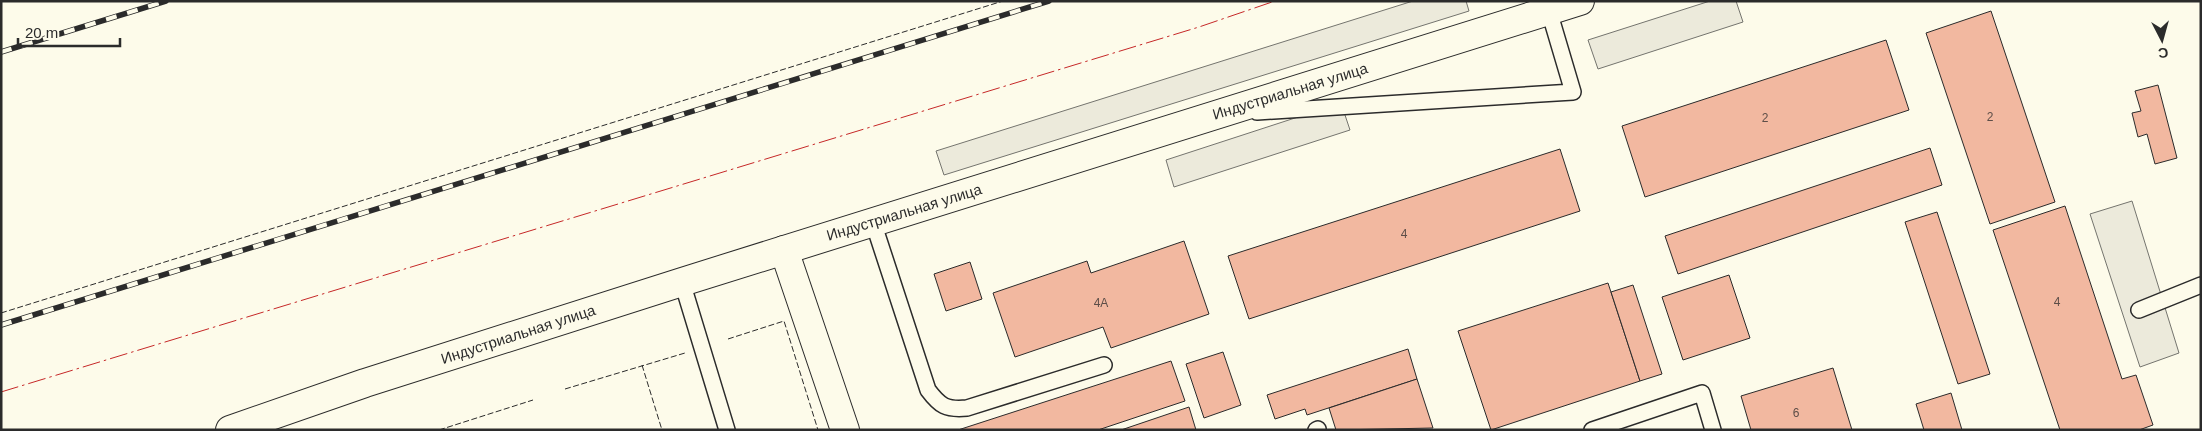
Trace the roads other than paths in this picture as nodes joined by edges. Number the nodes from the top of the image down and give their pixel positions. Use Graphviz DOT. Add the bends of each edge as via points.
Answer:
graph roads {
  1 [pos="1580,1"];
  2 [pos="1548,11"];
  3 [pos="1218,114"];
  4 [pos="873,222"];
  5 [pos="784,250"];
  6 [pos="682,282"];
  7 [pos="2201,285"];
  8 [pos="2138,310"];
  9 [pos="1104,365"];
  10 [pos="230,430"];
  11 [pos="727,430"];
  12 [pos="845,430"];
  13 [pos="1592,430"];
  14 [pos="1713,430"];
  1 -- 2 [label="street, Индустриальная улица"];
  2 -- 3 [label="street, Индустриальная улица"];
  2 -- 3 [label="lane" via="1574,92"];
  3 -- 4 [label="street, Индустриальная улица"];
  4 -- 5 [label="street, Индустриальная улица"];
  4 -- 9 [label="lane" via="928,390 938,403 953,409 967,408"];
  5 -- 6 [label="street, Индустриальная улица"];
  5 -- 12 [label="street"];
  6 -- 10 [label="street, Индустриальная улица" via="365,382"];
  6 -- 11 [label="lane"];
  7 -- 8 [label="lane"];
  13 -- 14 [label="lane" via="1702,393"];
}
